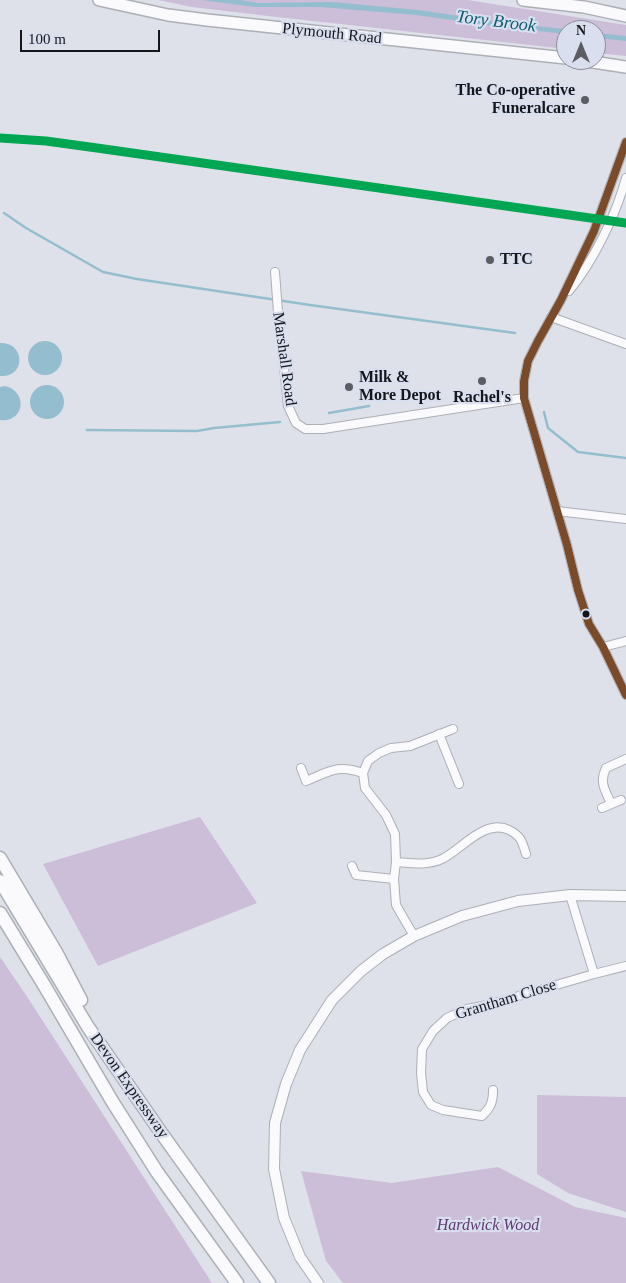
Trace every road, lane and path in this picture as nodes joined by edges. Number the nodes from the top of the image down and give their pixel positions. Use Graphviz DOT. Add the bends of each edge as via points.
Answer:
graph roads {
  1 [pos="99,0"];
  2 [pos="523,0"];
  3 [pos="626,16"];
  4 [pos="556,57"];
  5 [pos="606,64"];
  6 [pos="626,67"];
  7 [pos="626,142"];
  8 [pos="626,178"];
  9 [pos="275,272"];
  10 [pos="561,300"];
  11 [pos="551,317"];
  12 [pos="626,344"];
  13 [pos="524,398"];
  14 [pos="557,511"];
  15 [pos="626,519"];
  16 [pos="626,641"];
  17 [pos="603,647"];
  18 [pos="626,695"];
  19 [pos="453,728"];
  20 [pos="439,734"];
  21 [pos="626,759"];
  22 [pos="301,768"];
  23 [pos="363,773"];
  24 [pos="459,784"];
  25 [pos="621,800"];
  26 [pos="611,804"];
  27 [pos="602,808"];
  28 [pos="526,854"];
  29 [pos="0,858"];
  30 [pos="396,862"];
  31 [pos="352,866"];
  32 [pos="394,879"];
  33 [pos="0,881"];
  34 [pos="570,895"];
  35 [pos="626,896"];
  36 [pos="0,913"];
  37 [pos="414,936"];
  38 [pos="626,966"];
  39 [pos="594,974"];
  40 [pos="120,1072"];
  41 [pos="493,1090"];
  42 [pos="237,1283"];
  43 [pos="269,1283"];
  44 [pos="318,1283"];
  1 -- 4 [label="main road, Plymouth Road" via="207,20"];
  2 -- 3 [label="main road"];
  5 -- 6 [label="main road"];
  7 -- 10 [label="street" via="594,231"];
  8 -- 10 [label="street" via="604,234 576,282"];
  9 -- 13 [label="street, Marshall Road" via="288,406 296,423 305,429 323,429"];
  10 -- 11 [label="street"];
  11 -- 12 [label="street"];
  11 -- 13 [label="street" via="528,361"];
  13 -- 14 [label="street"];
  14 -- 15 [label="street"];
  14 -- 17 [label="street" via="589,624"];
  16 -- 17 [label="street"];
  17 -- 18 [label="street"];
  19 -- 20 [label="street"];
  20 -- 23 [label="street" via="410,746 379,753 368,761"];
  20 -- 24 [label="street"];
  21 -- 26 [label="street" via="606,768 602,777"];
  22 -- 23 [label="street" via="306,781 339,768"];
  23 -- 30 [label="street" via="365,788 386,815 395,834"];
  25 -- 26 [label="street"];
  26 -- 27 [label="street"];
  28 -- 30 [label="street" via="517,834 505,828 490,828 442,859 425,864"];
  29 -- 40 [label="highway" via="56,952"];
  30 -- 32 [label="street"];
  31 -- 32 [label="street" via="356,875"];
  32 -- 37 [label="street" via="396,905"];
  33 -- 40 [label="highway, Devon Expressway" via="88,1027"];
  34 -- 35 [label="street"];
  34 -- 37 [label="street" via="518,901 462,916"];
  34 -- 39 [label="street"];
  36 -- 42 [label="highway, Devon Expressway" via="157,1172"];
  37 -- 44 [label="street" via="361,971 332,1000 300,1050 286,1084 276,1123 274,1168 284,1218 300,1257"];
  38 -- 39 [label="street, Grantham Close"];
  39 -- 41 [label="street, Grantham Close" via="467,1009 447,1018 433,1031 422,1049 421,1073 424,1092 431,1106 482,1116 490,1107"];
  40 -- 43 [label="highway, Devon Expressway"];
}
